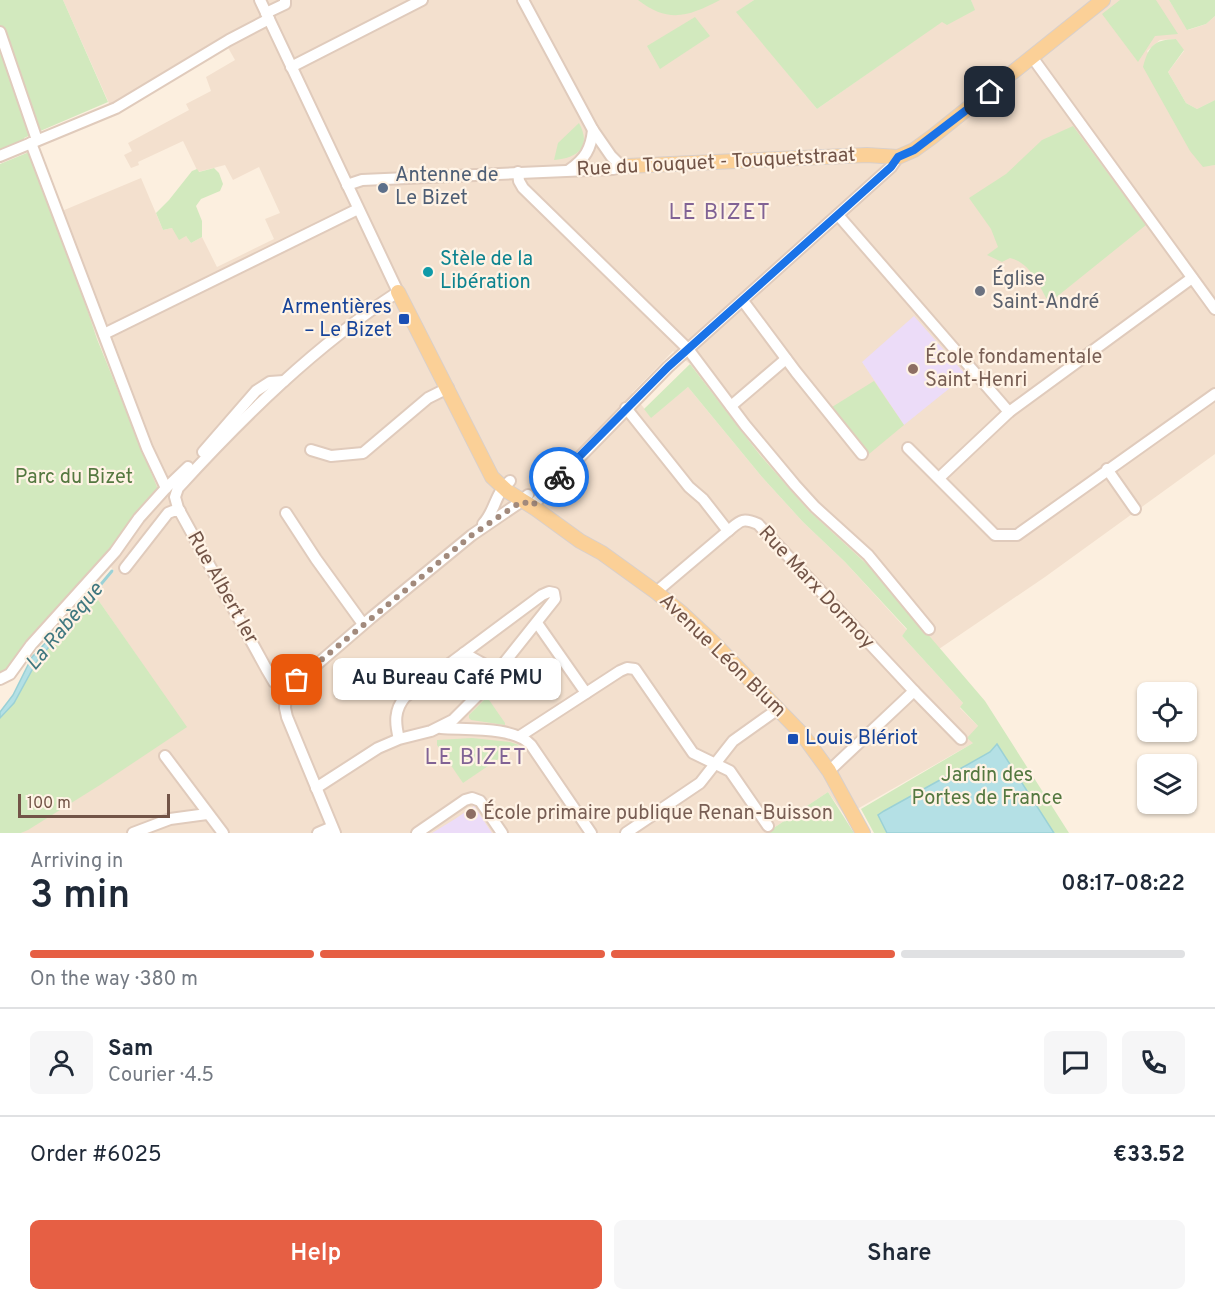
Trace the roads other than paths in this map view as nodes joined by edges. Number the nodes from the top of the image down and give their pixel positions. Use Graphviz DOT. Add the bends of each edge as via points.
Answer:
graph roads {
  1 [pos="260,0"];
  2 [pos="422,0"];
  3 [pos="522,0"];
  4 [pos="1103,0"];
  5 [pos="285,2"];
  6 [pos="267,16"];
  7 [pos="0,32"];
  8 [pos="1032,57"];
  9 [pos="291,68"];
  10 [pos="593,129"];
  11 [pos="34,141"];
  12 [pos="0,156"];
  13 [pos="898,157"];
  14 [pos="627,166"];
  15 [pos="569,170"];
  16 [pos="518,172"];
  17 [pos="347,185"];
  18 [pos="358,209"];
  19 [pos="838,215"];
  20 [pos="1192,278"];
  21 [pos="398,292"];
  22 [pos="742,301"];
  23 [pos="1215,309"];
  24 [pos="104,334"];
  25 [pos="688,349"];
  26 [pos="786,359"];
  27 [pos="284,381"];
  28 [pos="448,388"];
  29 [pos="1215,394"];
  30 [pos="731,406"];
  31 [pos="626,408"];
  32 [pos="1009,412"];
  33 [pos="908,448"];
  34 [pos="311,450"];
  35 [pos="862,454"];
  36 [pos="1107,470"];
  37 [pos="939,478"];
  38 [pos="506,484"];
  39 [pos="166,488"];
  40 [pos="530,501"];
  41 [pos="1135,509"];
  42 [pos="180,511"];
  43 [pos="286,513"];
  44 [pos="477,531"];
  45 [pos="728,531"];
  46 [pos="125,568"];
  47 [pos="656,592"];
  48 [pos="537,623"];
  49 [pos="363,624"];
  50 [pos="929,629"];
  51 [pos="464,653"];
  52 [pos="498,672"];
  53 [pos="0,679"];
  54 [pos="286,691"];
  55 [pos="914,691"];
  56 [pos="586,693"];
  57 [pos="778,709"];
  58 [pos="440,728"];
  59 [pos="520,736"];
  60 [pos="399,739"];
  61 [pos="961,739"];
  62 [pos="165,756"];
  63 [pos="716,763"];
  64 [pos="829,771"];
  65 [pos="316,788"];
  66 [pos="207,814"];
  67 [pos="768,826"];
  68 [pos="334,830"];
  69 [pos="133,833"];
  70 [pos="223,833"];
  71 [pos="318,833"];
  72 [pos="417,833"];
  73 [pos="502,833"];
  74 [pos="591,833"];
  75 [pos="626,833"];
  76 [pos="863,833"];
  77 [pos="871,833"];
  1 -- 6 [label="street"];
  2 -- 9 [label="street"];
  3 -- 10 [label="street"];
  4 -- 8 [label="main road"];
  5 -- 6 [label="street"];
  6 -- 9 [label="street"];
  6 -- 11 [label="street" via="116,108"];
  7 -- 11 [label="street"];
  8 -- 13 [label="main road" via="914,150"];
  8 -- 20 [label="street"];
  9 -- 17 [label="street"];
  10 -- 14 [label="street" via="611,156"];
  10 -- 15 [label="street" via="587,154"];
  11 -- 12 [label="street"];
  11 -- 24 [label="street"];
  13 -- 14 [label="main road, Rue du Touquet - Touquetstraat" via="867,155"];
  13 -- 19 [label="street"];
  14 -- 15 [label="street, Rue du Touquet - Touquetstraat"];
  15 -- 16 [label="street, Rue du Touquet - Touquetstraat"];
  16 -- 17 [label="street, Rue du Touquet - Touquetstraat" via="362,180"];
  16 -- 25 [label="street" via="523,188"];
  17 -- 18 [label="street"];
  18 -- 21 [label="street"];
  18 -- 24 [label="street"];
  19 -- 22 [label="street"];
  19 -- 32 [label="street"];
  20 -- 23 [label="street"];
  20 -- 32 [label="street"];
  21 -- 27 [label="street" via="327,342"];
  21 -- 28 [label="main road, Avenue Léon Blum"];
  22 -- 25 [label="street"];
  22 -- 26 [label="street"];
  24 -- 39 [label="street"];
  25 -- 30 [label="street"];
  25 -- 31 [label="street"];
  26 -- 30 [label="street"];
  26 -- 35 [label="street"];
  27 -- 39 [label="street" via="270,382 256,391"];
  27 -- 42 [label="street" via="178,488 175,497"];
  28 -- 34 [label="street" via="428,398 363,453 331,456"];
  28 -- 38 [label="main road, Avenue Léon Blum" via="484,464"];
  29 -- 36 [label="street"];
  30 -- 50 [label="street" via="815,507 868,555"];
  31 -- 40 [label="street"];
  31 -- 45 [label="street, Rue Marx Dormoy"];
  32 -- 37 [label="street"];
  33 -- 37 [label="street"];
  36 -- 37 [label="street" via="1017,534 995,535"];
  36 -- 41 [label="street"];
  38 -- 40 [label="main road, Avenue Léon Blum"];
  38 -- 44 [label="street"];
  39 -- 53 [label="street" via="10,674"];
  40 -- 44 [label="street"];
  40 -- 47 [label="main road, Avenue Léon Blum" via="587,537 602,553"];
  42 -- 46 [label="street" via="168,513"];
  42 -- 54 [label="street, Rue Albert Ier" via="271,678"];
  43 -- 49 [label="street"];
  44 -- 49 [label="street"];
  45 -- 47 [label="street"];
  45 -- 55 [label="street, Rue Marx Dormoy" via="743,520 758,524"];
  47 -- 57 [label="main road, Avenue Léon Blum" via="698,627"];
  48 -- 51 [label="street" via="555,599 553,592 542,595"];
  48 -- 52 [label="street"];
  48 -- 56 [label="street"];
  49 -- 54 [label="street"];
  51 -- 52 [label="street"];
  51 -- 60 [label="street" via="402,701 396,718"];
  52 -- 58 [label="street" via="466,708"];
  54 -- 65 [label="street" via="286,713"];
  55 -- 61 [label="street, Rue Marx Dormoy"];
  55 -- 64 [label="street"];
  56 -- 59 [label="street"];
  56 -- 63 [label="street" via="624,669 635,669 693,753"];
  57 -- 63 [label="street" via="733,741"];
  57 -- 64 [label="main road, Avenue Léon Blum"];
  58 -- 59 [label="street"];
  58 -- 60 [label="street"];
  59 -- 74 [label="street" via="531,745"];
  60 -- 65 [label="street"];
  62 -- 66 [label="street"];
  63 -- 67 [label="street" via="733,774"];
  63 -- 75 [label="street" via="700,783"];
  64 -- 76 [label="main road, Avenue Léon Blum"];
  64 -- 77 [label="main road, Avenue Léon Blum" via="843,785"];
  65 -- 68 [label="street"];
  66 -- 69 [label="street" via="170,819"];
  66 -- 70 [label="street"];
  68 -- 71 [label="street"];
  72 -- 73 [label="street" via="472,798 480,801"];
}
